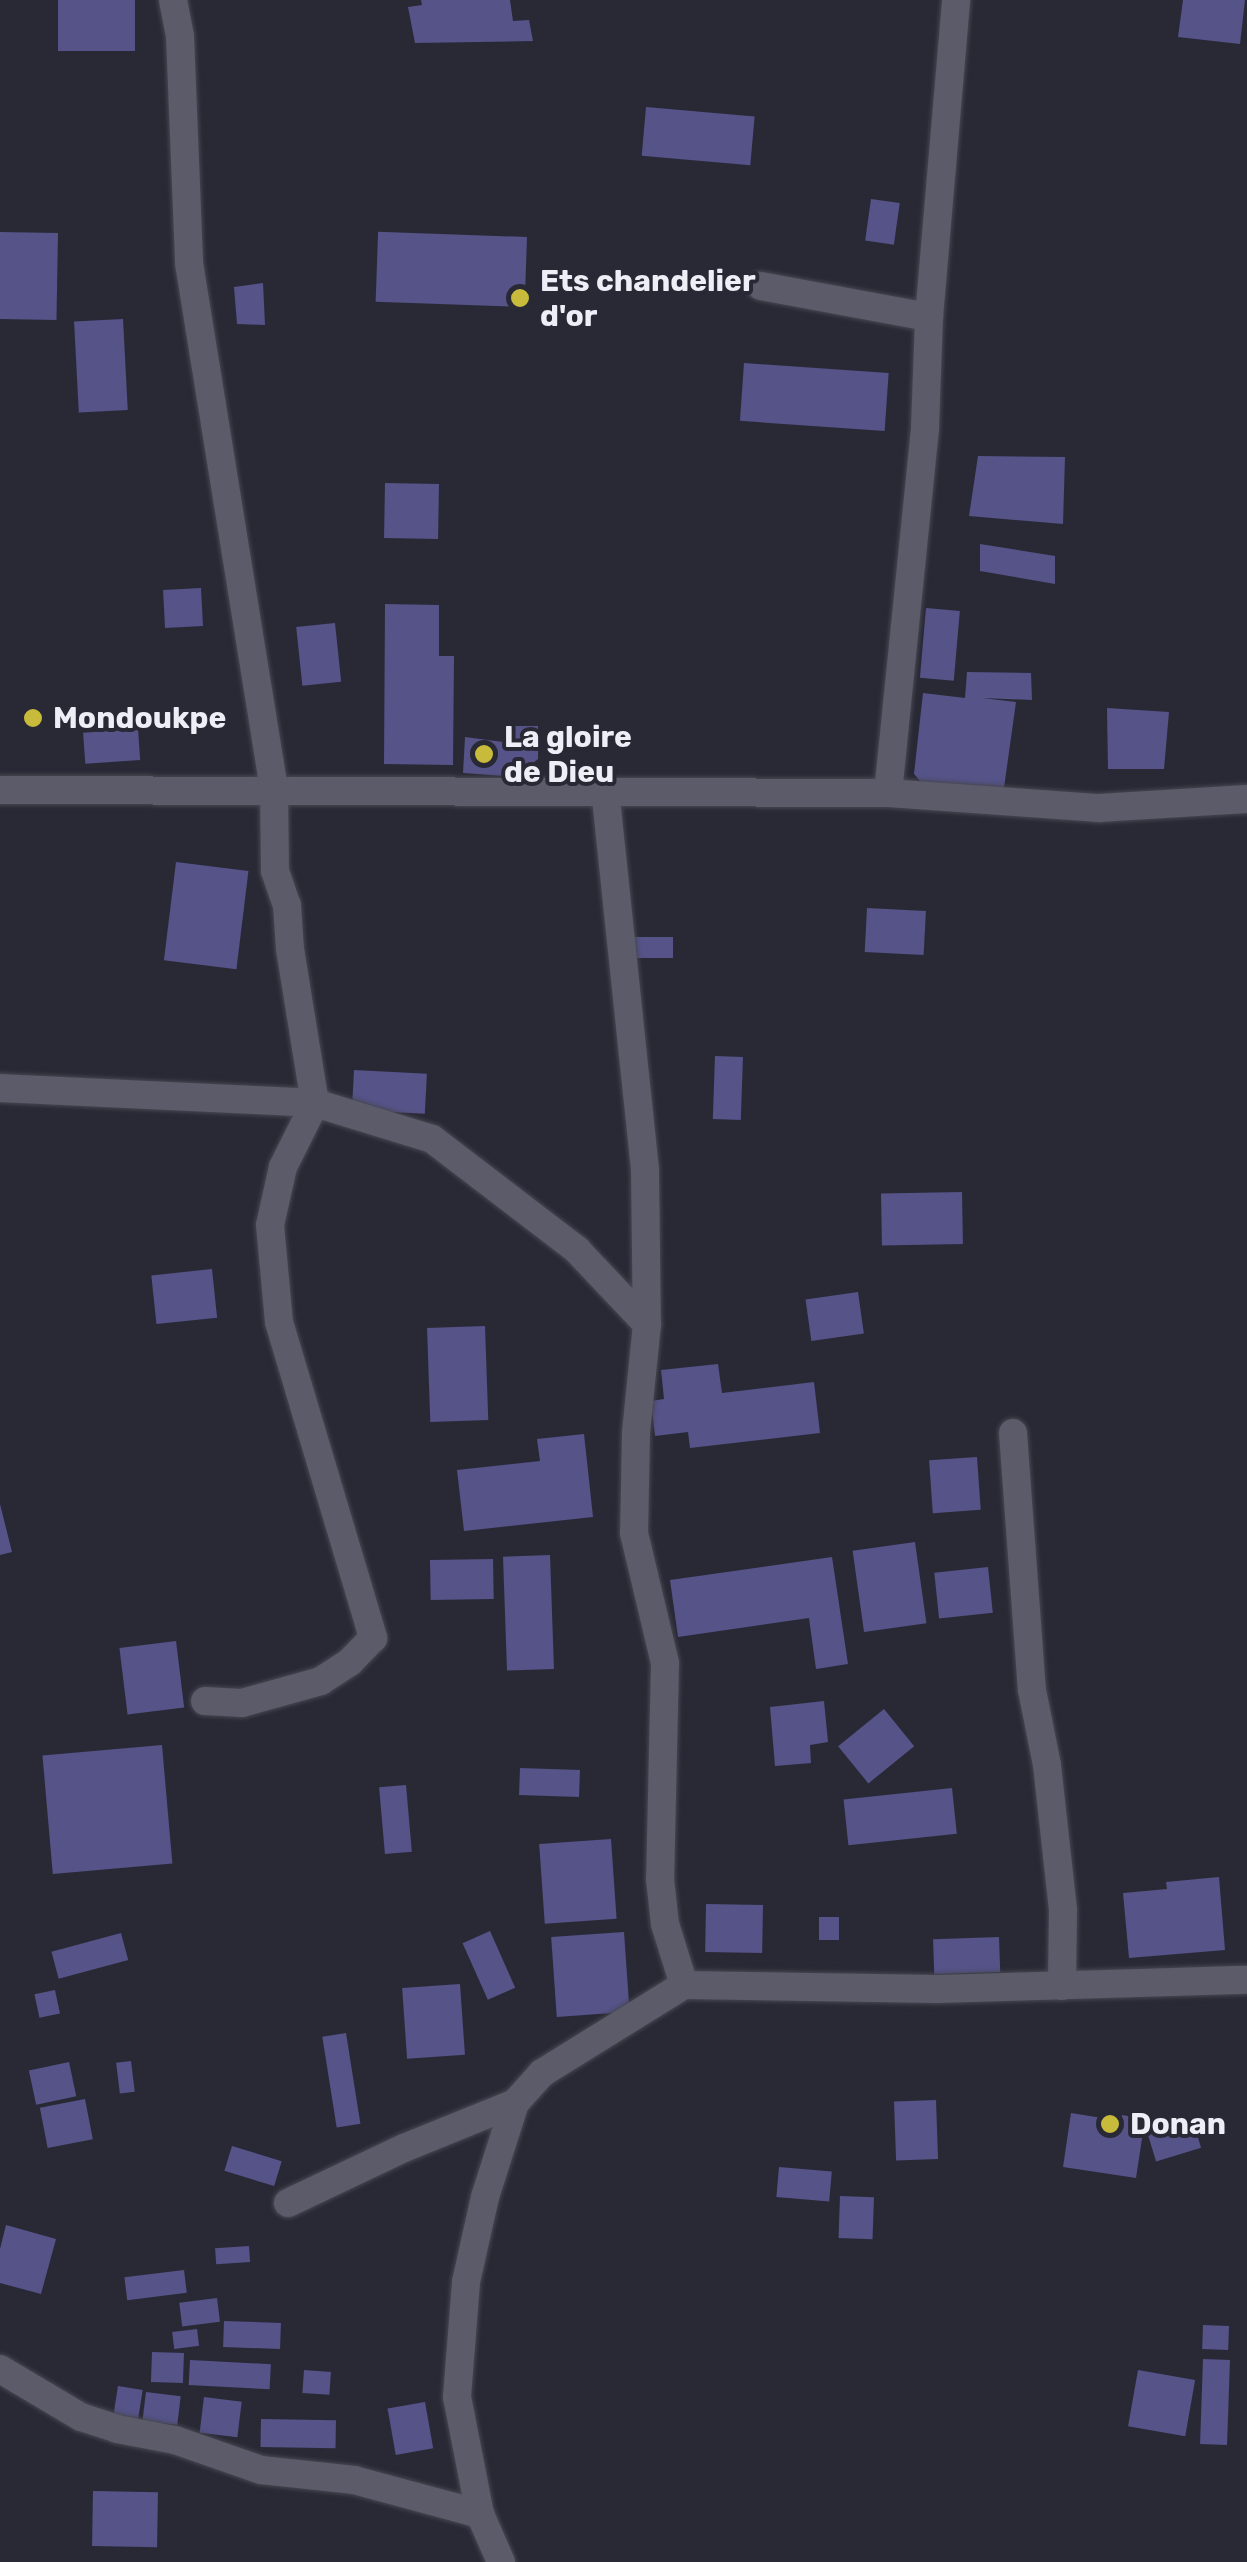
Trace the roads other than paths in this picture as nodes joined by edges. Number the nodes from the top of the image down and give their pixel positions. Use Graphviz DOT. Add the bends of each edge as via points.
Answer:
graph roads {
  1 [pos="174,0"];
  2 [pos="956,0"];
  3 [pos="761,286"];
  4 [pos="928,317"];
  5 [pos="0,790"];
  6 [pos="274,790"];
  7 [pos="605,790"];
  8 [pos="888,793"];
  9 [pos="1247,800"];
  10 [pos="0,1088"];
  11 [pos="315,1103"];
  12 [pos="647,1324"];
  13 [pos="1013,1433"];
  14 [pos="204,1701"];
  15 [pos="1247,1980"];
  16 [pos="684,1985"];
  17 [pos="1062,1986"];
  18 [pos="515,2104"];
  19 [pos="288,2202"];
  20 [pos="0,2369"];
  21 [pos="480,2514"];
  22 [pos="501,2562"];
  1 -- 6 [label="street" via="189,263"];
  2 -- 4 [label="street"];
  3 -- 4 [label="street"];
  4 -- 8 [label="street" via="925,427"];
  5 -- 6 [label="street"];
  6 -- 7 [label="street"];
  6 -- 11 [label="street" via="275,870 288,905"];
  7 -- 8 [label="street"];
  7 -- 12 [label="street" via="645,1171"];
  8 -- 9 [label="street" via="1099,808"];
  10 -- 11 [label="street"];
  11 -- 12 [label="street" via="432,1139 577,1250"];
  11 -- 14 [label="street" via="283,1167 270,1226 278,1322 373,1638 321,1681 242,1703"];
  12 -- 16 [label="street" via="634,1533 665,1663 660,1879"];
  13 -- 17 [label="street" via="1032,1690 1063,1910"];
  15 -- 17 [label="street"];
  16 -- 17 [label="street"];
  16 -- 18 [label="street" via="542,2073"];
  18 -- 19 [label="street"];
  18 -- 21 [label="street" via="466,2282 457,2396"];
  20 -- 21 [label="street" via="81,2417 117,2429 175,2440 261,2470 354,2480"];
  21 -- 22 [label="street"];
}
